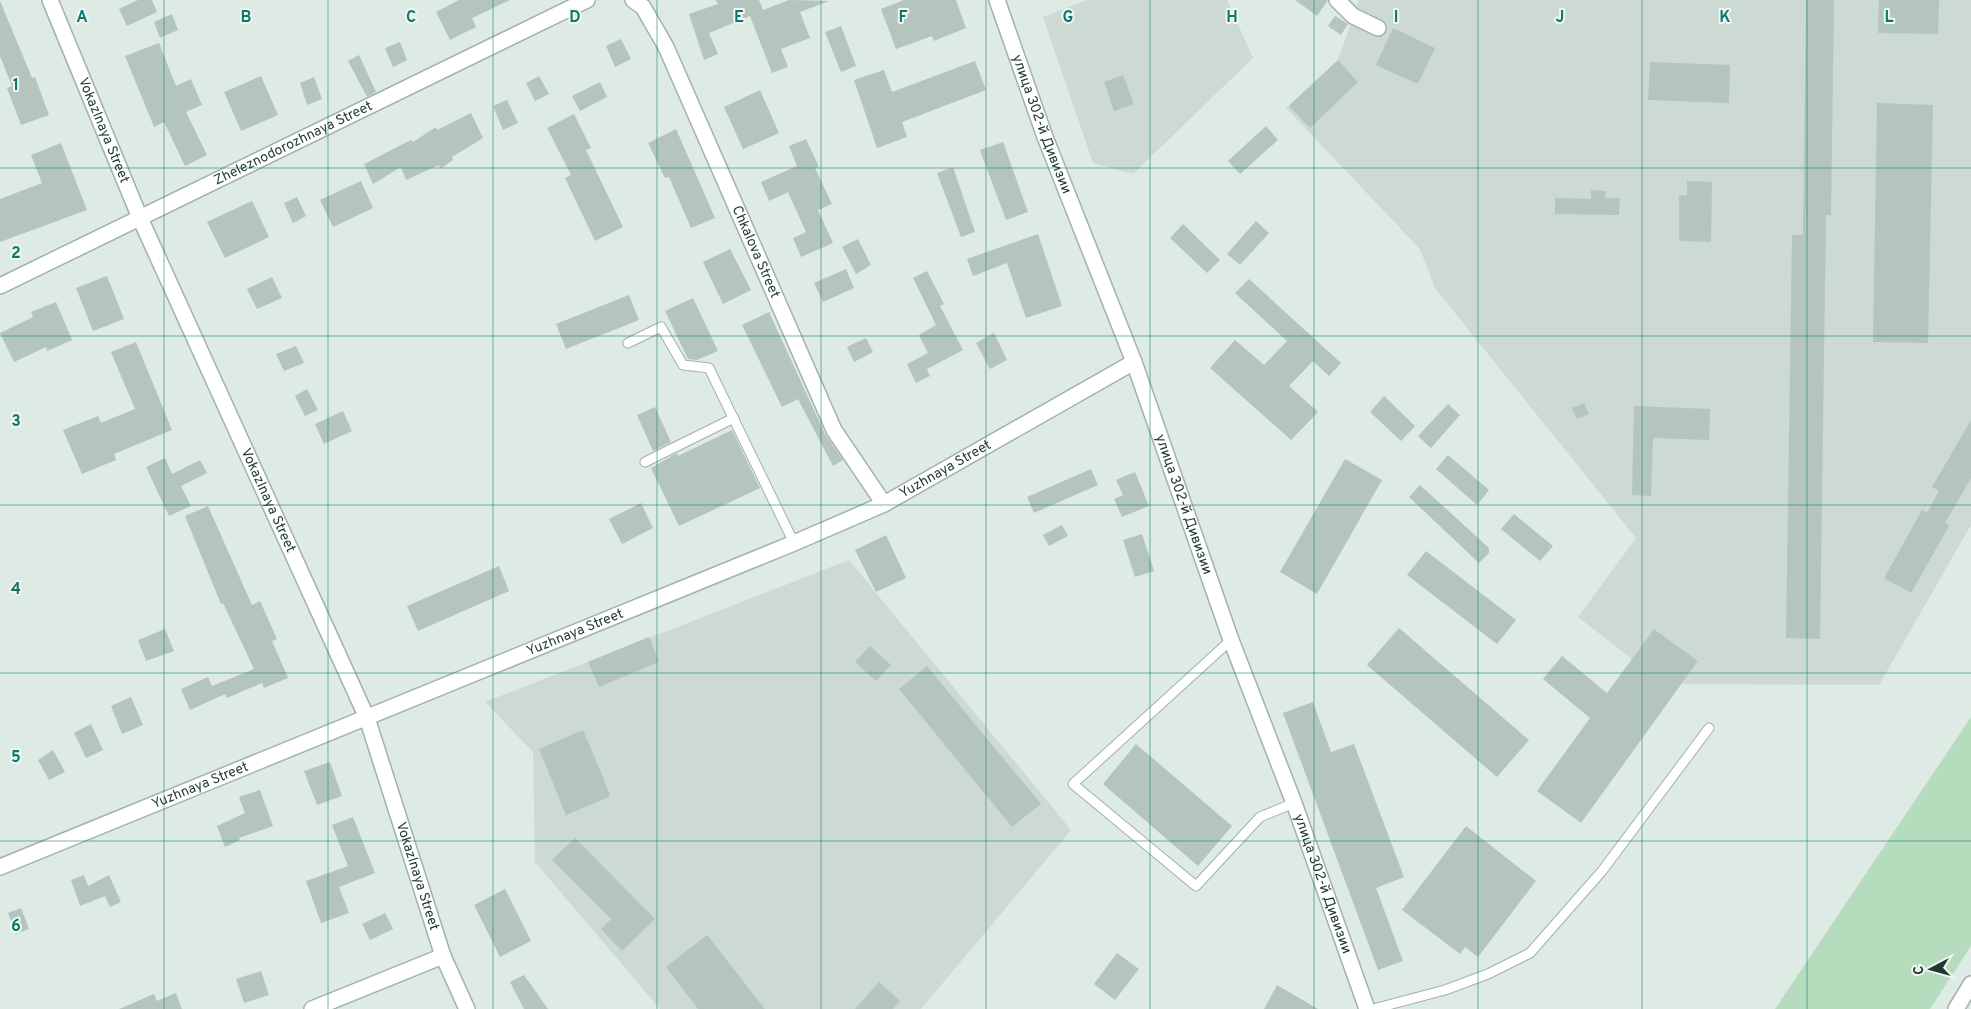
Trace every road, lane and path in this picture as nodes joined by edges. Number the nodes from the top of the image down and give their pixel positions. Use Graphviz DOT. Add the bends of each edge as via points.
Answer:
graph roads {
  1 [pos="50,0"];
  2 [pos="587,0"];
  3 [pos="633,0"];
  4 [pos="998,0"];
  5 [pos="1337,0"];
  6 [pos="1378,28"];
  7 [pos="140,218"];
  8 [pos="0,286"];
  9 [pos="628,343"];
  10 [pos="1134,362"];
  11 [pos="734,418"];
  12 [pos="645,462"];
  13 [pos="884,504"];
  14 [pos="794,543"];
  15 [pos="1231,640"];
  16 [pos="367,718"];
  17 [pos="1709,728"];
  18 [pos="1294,804"];
  19 [pos="0,867"];
  20 [pos="443,956"];
  21 [pos="1971,984"];
  22 [pos="312,1009"];
  23 [pos="467,1009"];
  24 [pos="1366,1009"];
  25 [pos="1374,1009"];
  26 [pos="1956,1009"];
  1 -- 7 [label="street, Vokazlnaya Street"];
  2 -- 7 [label="street, Zheleznodorozhnaya Street"];
  3 -- 13 [label="street, Chkalova Street" via="643,7 666,47 834,430"];
  4 -- 10 [label="street, улица 302-й Дивизии" via="1045,137"];
  5 -- 6 [label="street" via="1353,16"];
  7 -- 8 [label="street, Zheleznodorozhnaya Street"];
  7 -- 16 [label="street, Vokazlnaya Street"];
  9 -- 11 [label="lane" via="661,327 683,364 709,368"];
  10 -- 13 [label="street, Yuzhnaya Street"];
  10 -- 15 [label="street, улица 302-й Дивизии"];
  11 -- 12 [label="lane"];
  11 -- 14 [label="lane"];
  13 -- 14 [label="street, Yuzhnaya Street"];
  14 -- 16 [label="street, Yuzhnaya Street"];
  15 -- 18 [label="street, улица 302-й Дивизии"];
  15 -- 18 [label="lane" via="1073,784 1196,886 1260,817"];
  16 -- 19 [label="street, Yuzhnaya Street"];
  16 -- 20 [label="street, Vokazlnaya Street"];
  17 -- 25 [label="lane" via="1602,871 1530,953 1462,984"];
  18 -- 24 [label="street, улица 302-й Дивизии"];
  20 -- 22 [label="street"];
  20 -- 23 [label="street, Vokazlnaya Street"];
  21 -- 26 [label="street"];
}
